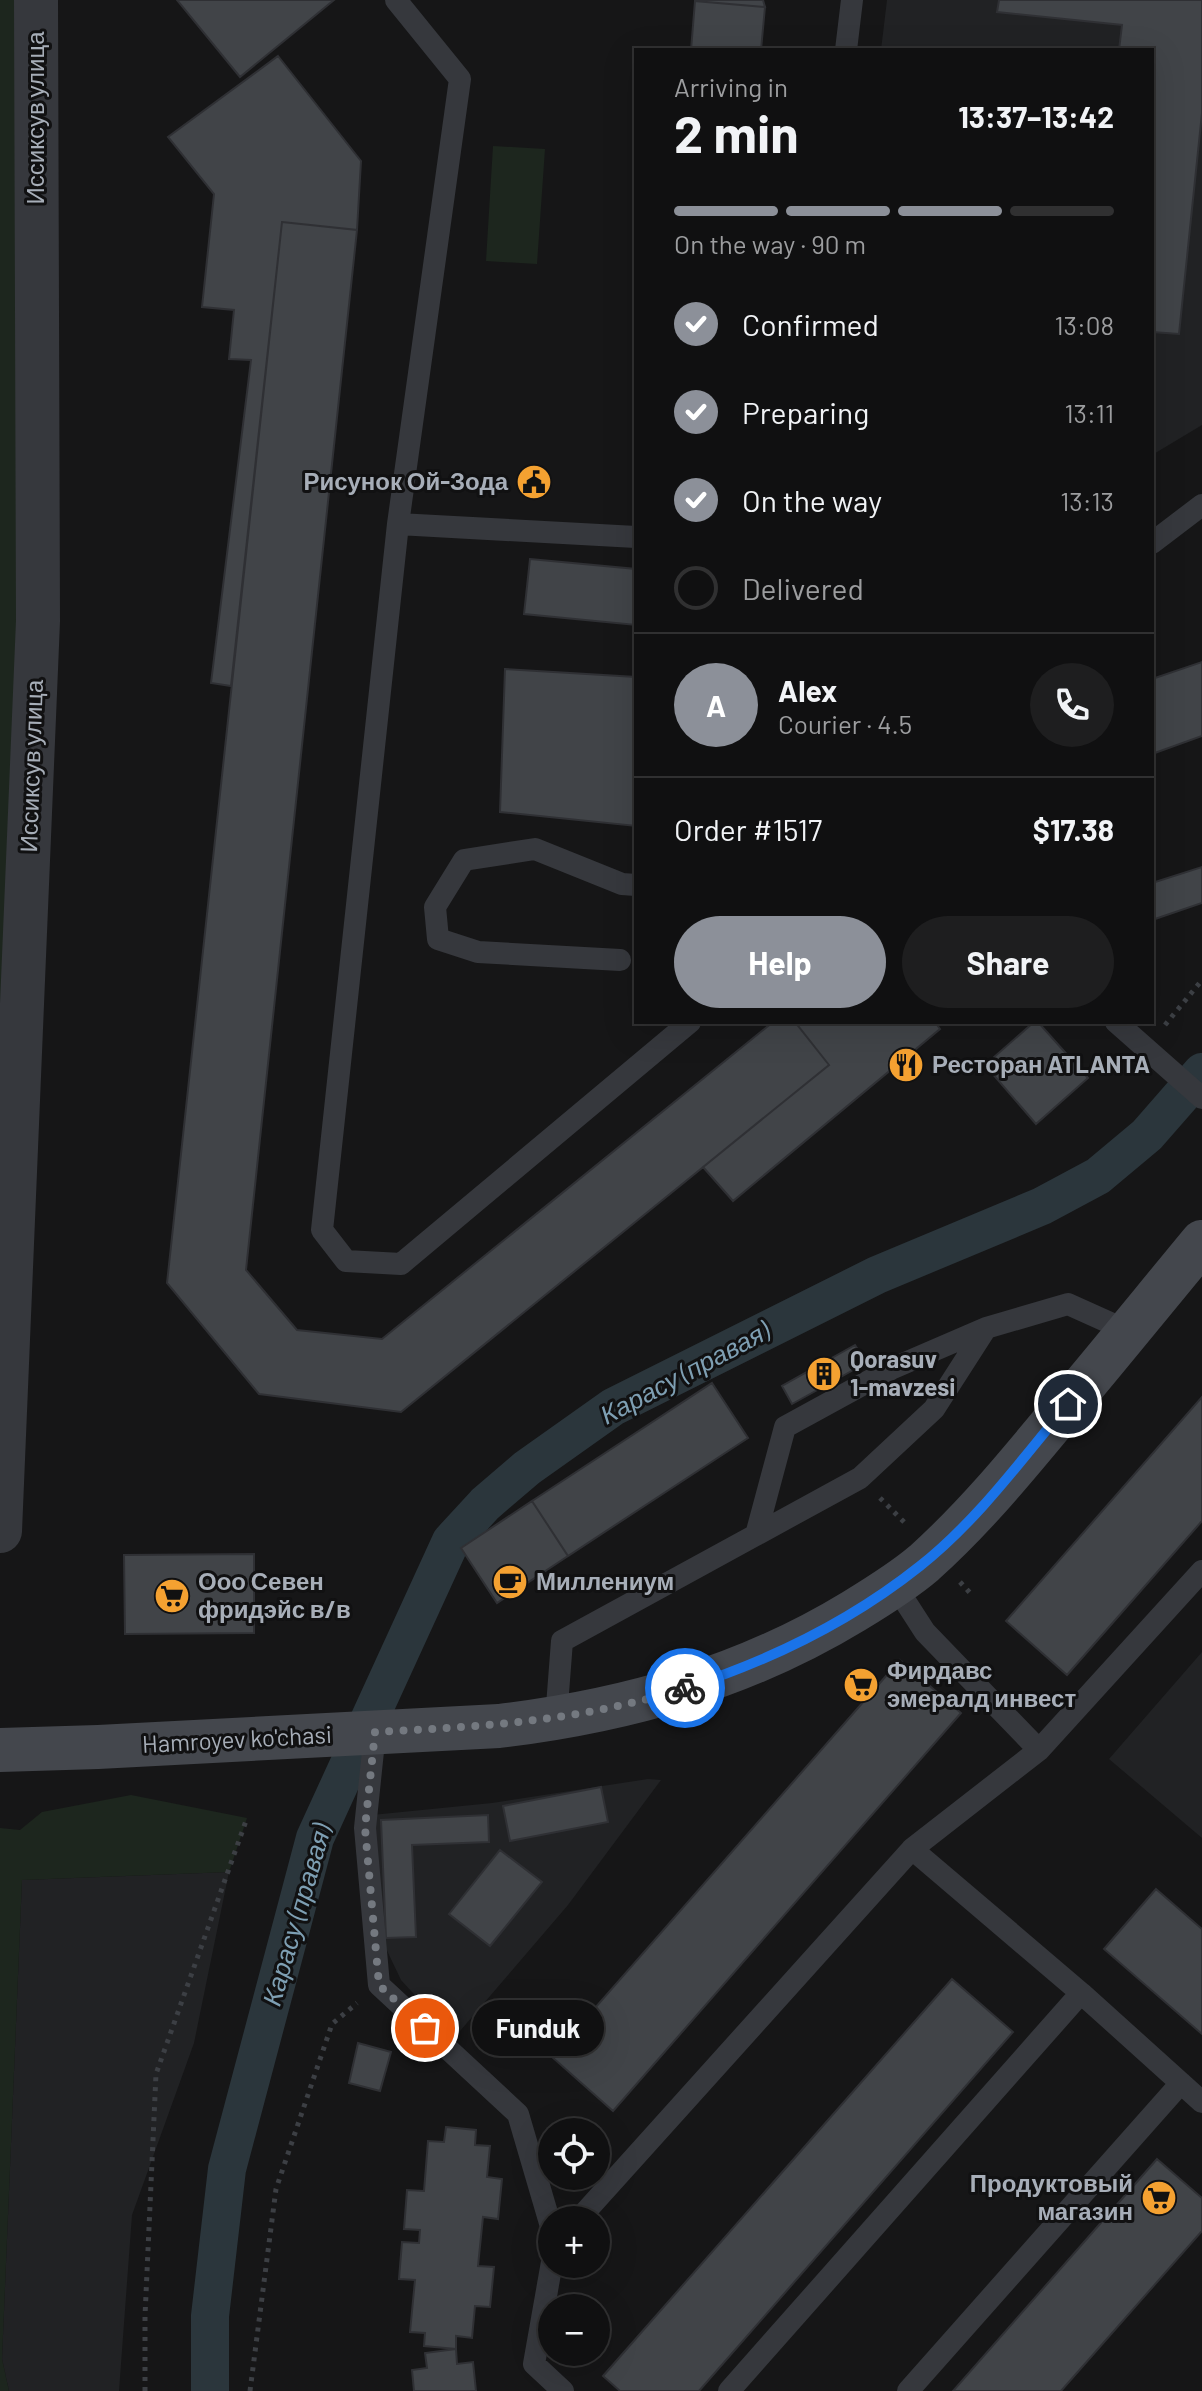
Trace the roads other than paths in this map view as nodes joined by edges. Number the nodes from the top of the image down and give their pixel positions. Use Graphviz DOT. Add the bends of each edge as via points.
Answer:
graph roads {
  1 [pos="36,0"];
  2 [pos="396,0"];
  3 [pos="852,0"];
  4 [pos="846,48"];
  5 [pos="1202,505"];
  6 [pos="398,524"];
  7 [pos="634,537"];
  8 [pos="1154,541"];
  9 [pos="634,885"];
  10 [pos="620,960"];
  11 [pos="688,1024"];
  12 [pos="1118,1024"];
  13 [pos="1202,1098"];
  14 [pos="1202,1242"];
  15 [pos="986,1328"];
  16 [pos="1128,1331"];
  17 [pos="0,1531"];
  18 [pos="756,1535"];
  19 [pos="1202,1571"];
  20 [pos="894,1584"];
  21 [pos="556,1719"];
  22 [pos="375,1732"];
  23 [pos="0,1750"];
  24 [pos="1039,1750"];
  25 [pos="912,1849"];
  26 [pos="1081,1993"];
  27 [pos="1181,2083"];
  28 [pos="1202,2102"];
  29 [pos="545,2206"];
  30 [pos="591,2206"];
  31 [pos="549,2278"];
  32 [pos="534,2364"];
  33 [pos="537,2391"];
  34 [pos="563,2391"];
  35 [pos="729,2391"];
  36 [pos="908,2391"];
  1 -- 17 [label="street, Иссиксув улица" via="38,621"];
  2 -- 6 [label="lane" via="460,79"];
  3 -- 4 [label="lane"];
  5 -- 8 [label="lane"];
  6 -- 7 [label="lane"];
  6 -- 11 [label="lane" via="322,1230 346,1261 401,1264"];
  9 -- 10 [label="lane" via="535,849 464,860 435,907 438,939 478,952"];
  12 -- 13 [label="lane"];
  14 -- 16 [label="main road, Hamroyev ko'chasi"];
  15 -- 16 [label="lane" via="1068,1304"];
  15 -- 18 [label="lane" via="934,1409 860,1478"];
  15 -- 18 [label="lane" via="891,1369 785,1427"];
  16 -- 20 [label="main road, Hamroyev ko'chasi" via="965,1524"];
  18 -- 21 [label="lane" via="562,1641"];
  19 -- 24 [label="lane"];
  20 -- 21 [label="main road, Hamroyev ko'chasi" via="829,1626 724,1676"];
  20 -- 24 [label="lane" via="925,1632"];
  21 -- 22 [label="main road, Hamroyev ko'chasi"];
  22 -- 23 [label="main road, Hamroyev ko'chasi"];
  22 -- 29 [label="lane" via="365,1828 379,1985 518,2114"];
  24 -- 25 [label="lane"];
  25 -- 26 [label="lane"];
  25 -- 30 [label="lane"];
  26 -- 27 [label="lane"];
  26 -- 35 [label="lane"];
  27 -- 28 [label="lane"];
  27 -- 36 [label="lane"];
  31 -- 32 [label="lane"];
  32 -- 33 [label="lane"];
  32 -- 34 [label="lane"];
}
